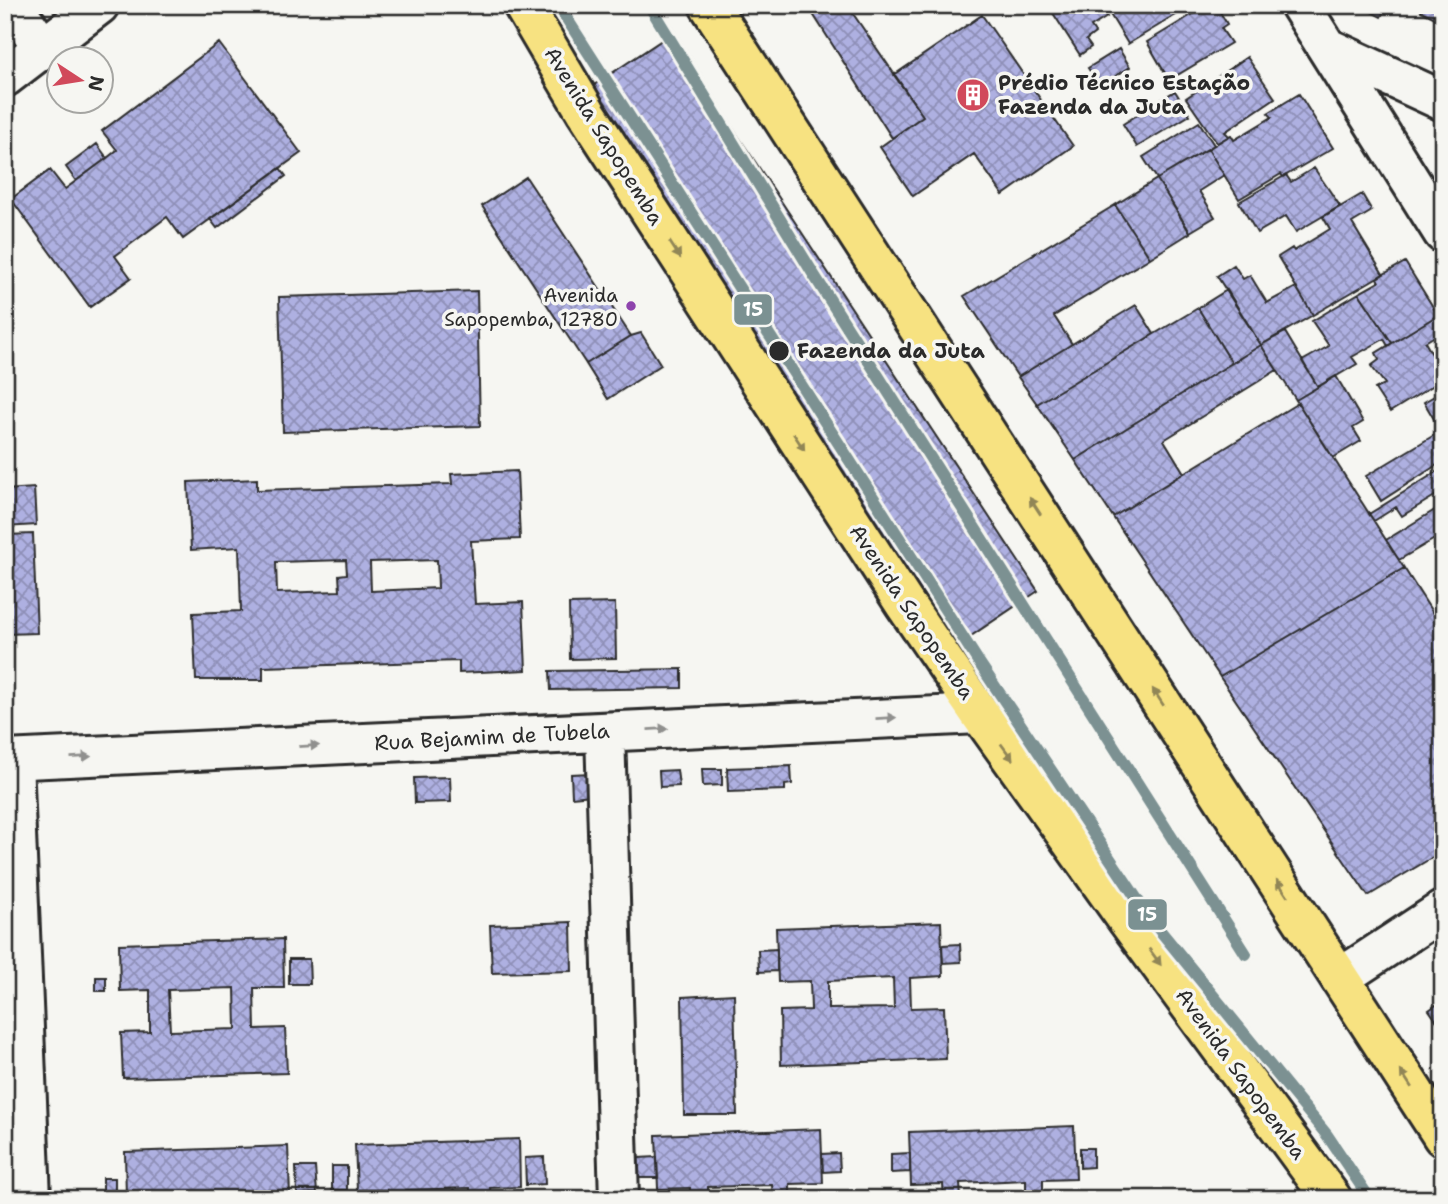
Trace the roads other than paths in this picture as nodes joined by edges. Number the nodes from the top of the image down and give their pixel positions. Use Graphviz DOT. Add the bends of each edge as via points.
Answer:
graph roads {
  1 [pos="13,5"];
  2 [pos="99,5"];
  3 [pos="523,5"];
  4 [pos="709,5"];
  5 [pos="1300,5"];
  6 [pos="43,48"];
  7 [pos="1328,48"];
  8 [pos="5,76"];
  9 [pos="1443,101"];
  10 [pos="1443,233"];
  11 [pos="980,714"];
  12 [pos="605,732"];
  13 [pos="9,760"];
  14 [pos="1443,910"];
  15 [pos="1340,978"];
  16 [pos="1443,1137"];
  17 [pos="31,1199"];
  18 [pos="619,1199"];
  19 [pos="1332,1199"];
  1 -- 6 [label="street"];
  2 -- 6 [label="street"];
  3 -- 11 [label="main road, Avenida Sapopemba, one-way" via="593,123"];
  15 -- 4 [label="main road, one-way"];
  5 -- 7 [label="street"];
  6 -- 8 [label="street"];
  7 -- 9 [label="street"];
  7 -- 10 [label="street"];
  12 -- 11 [label="street, Rua Bejamim de Tubela, one-way"];
  11 -- 19 [label="main road, Avenida Sapopemba, one-way"];
  13 -- 12 [label="street, Rua Bejamim de Tubela, one-way"];
  12 -- 18 [label="street"];
  13 -- 17 [label="street"];
  14 -- 15 [label="street"];
  16 -- 15 [label="main road, one-way"];
}
